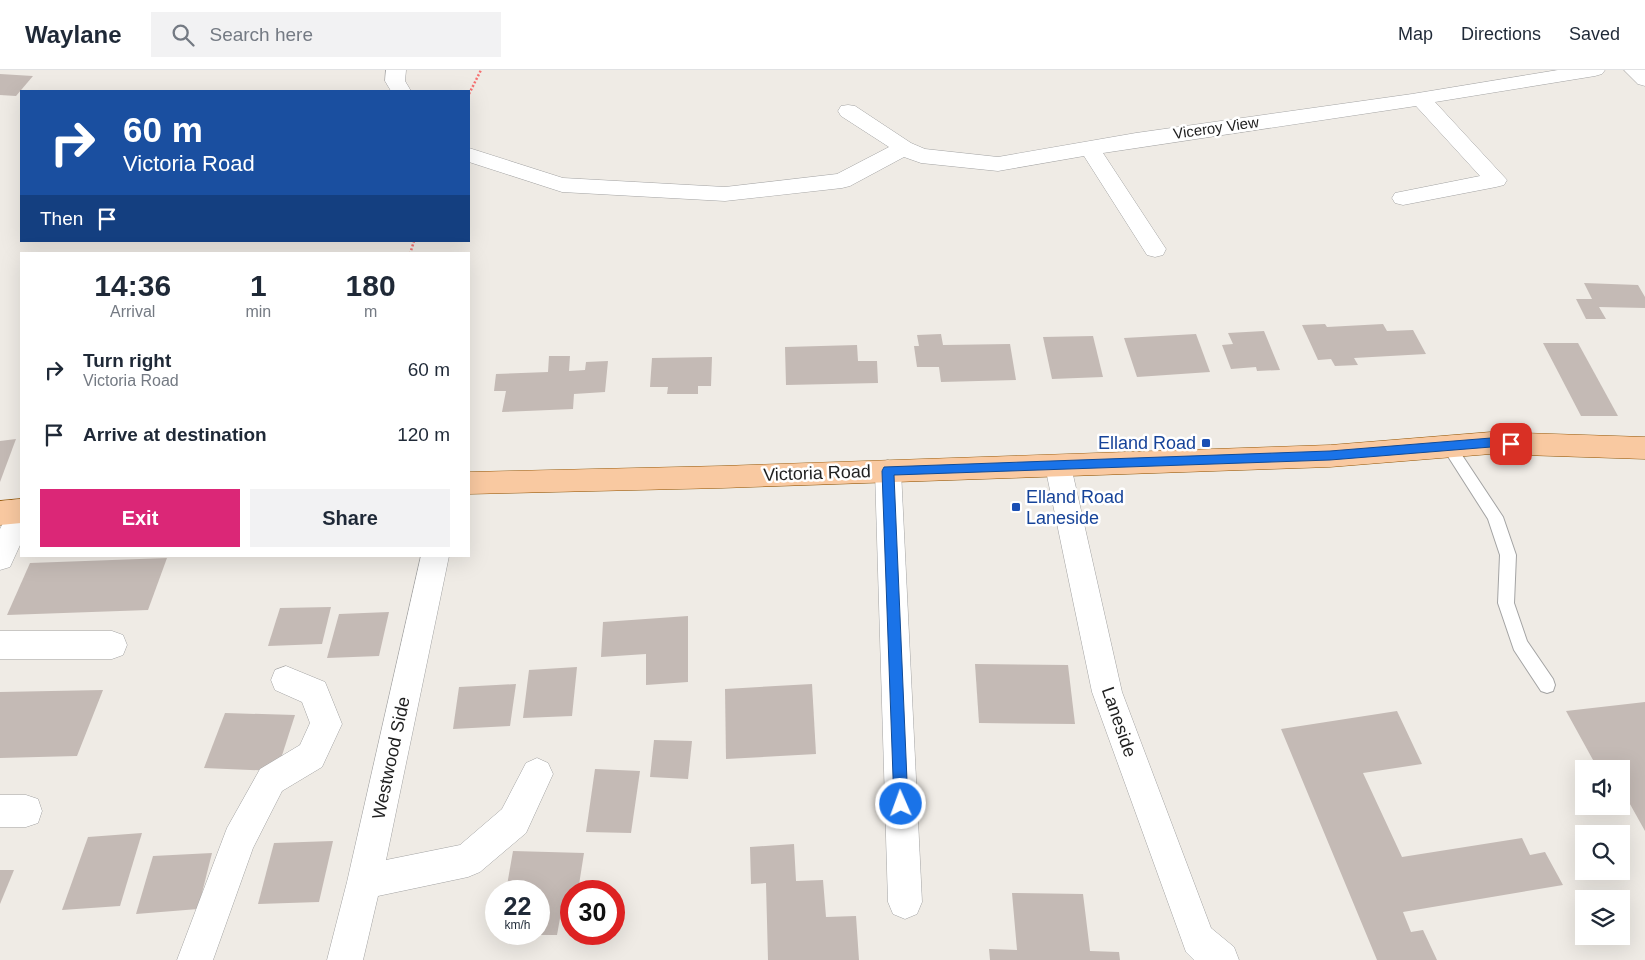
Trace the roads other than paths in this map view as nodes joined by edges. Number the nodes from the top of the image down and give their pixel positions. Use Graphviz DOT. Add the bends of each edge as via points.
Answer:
graph roads {
  1 [pos="396,70"];
  2 [pos="1595,70"];
  3 [pos="1634,70"];
  4 [pos="1645,80"];
  5 [pos="400,90"];
  6 [pos="1420,98"];
  7 [pos="848,111"];
  8 [pos="904,148"];
  9 [pos="1089,148"];
  10 [pos="470,155"];
  11 [pos="1403,198"];
  12 [pos="1155,250"];
  13 [pos="1449,447"];
  14 [pos="1645,448"];
  15 [pos="1058,466"];
  16 [pos="888,471"];
  17 [pos="470,483"];
  18 [pos="0,513"];
  19 [pos="20,513"];
  20 [pos="20,515"];
  21 [pos="434,557"];
  22 [pos="0,558"];
  23 [pos="0,645"];
  24 [pos="112,645"];
  25 [pos="286,680"];
  26 [pos="1547,685"];
  27 [pos="538,774"];
  28 [pos="364,882"];
  29 [pos="905,902"];
  30 [pos="194,960"];
  31 [pos="345,960"];
  32 [pos="1221,960"];
  1 -- 5 [label="street" via="395,80"];
  2 -- 6 [label="street, Viceroy View"];
  3 -- 4 [label="street"];
  6 -- 9 [label="street, Viceroy View"];
  6 -- 11 [label="street" via="1496,180"];
  7 -- 8 [label="street, Viceroy View"];
  8 -- 9 [label="street, Viceroy View" via="921,156 998,164"];
  8 -- 10 [label="street" via="842,181 725,194 562,185"];
  9 -- 12 [label="street"];
  13 -- 14 [label="main road, Victoria Road" via="1491,443"];
  13 -- 15 [label="main road, Victoria Road" via="1330,456"];
  13 -- 26 [label="lane" via="1495,517 1508,555 1506,603 1520,644"];
  15 -- 16 [label="main road, Victoria Road"];
  15 -- 32 [label="street, Laneside" via="1107,692 1198,940"];
  16 -- 17 [label="main road, Victoria Road"];
  16 -- 29 [label="street"];
  18 -- 19 [label="main road"];
  20 -- 22 [label="street"];
  21 -- 28 [label="street, Westwood Side"];
  23 -- 24 [label="street"];
  25 -- 30 [label="street" via="314,692 326,724 311,756 271,780 239,840"];
  27 -- 28 [label="street" via="514,821 468,860"];
  28 -- 31 [label="street, Westwood Side"];
}
